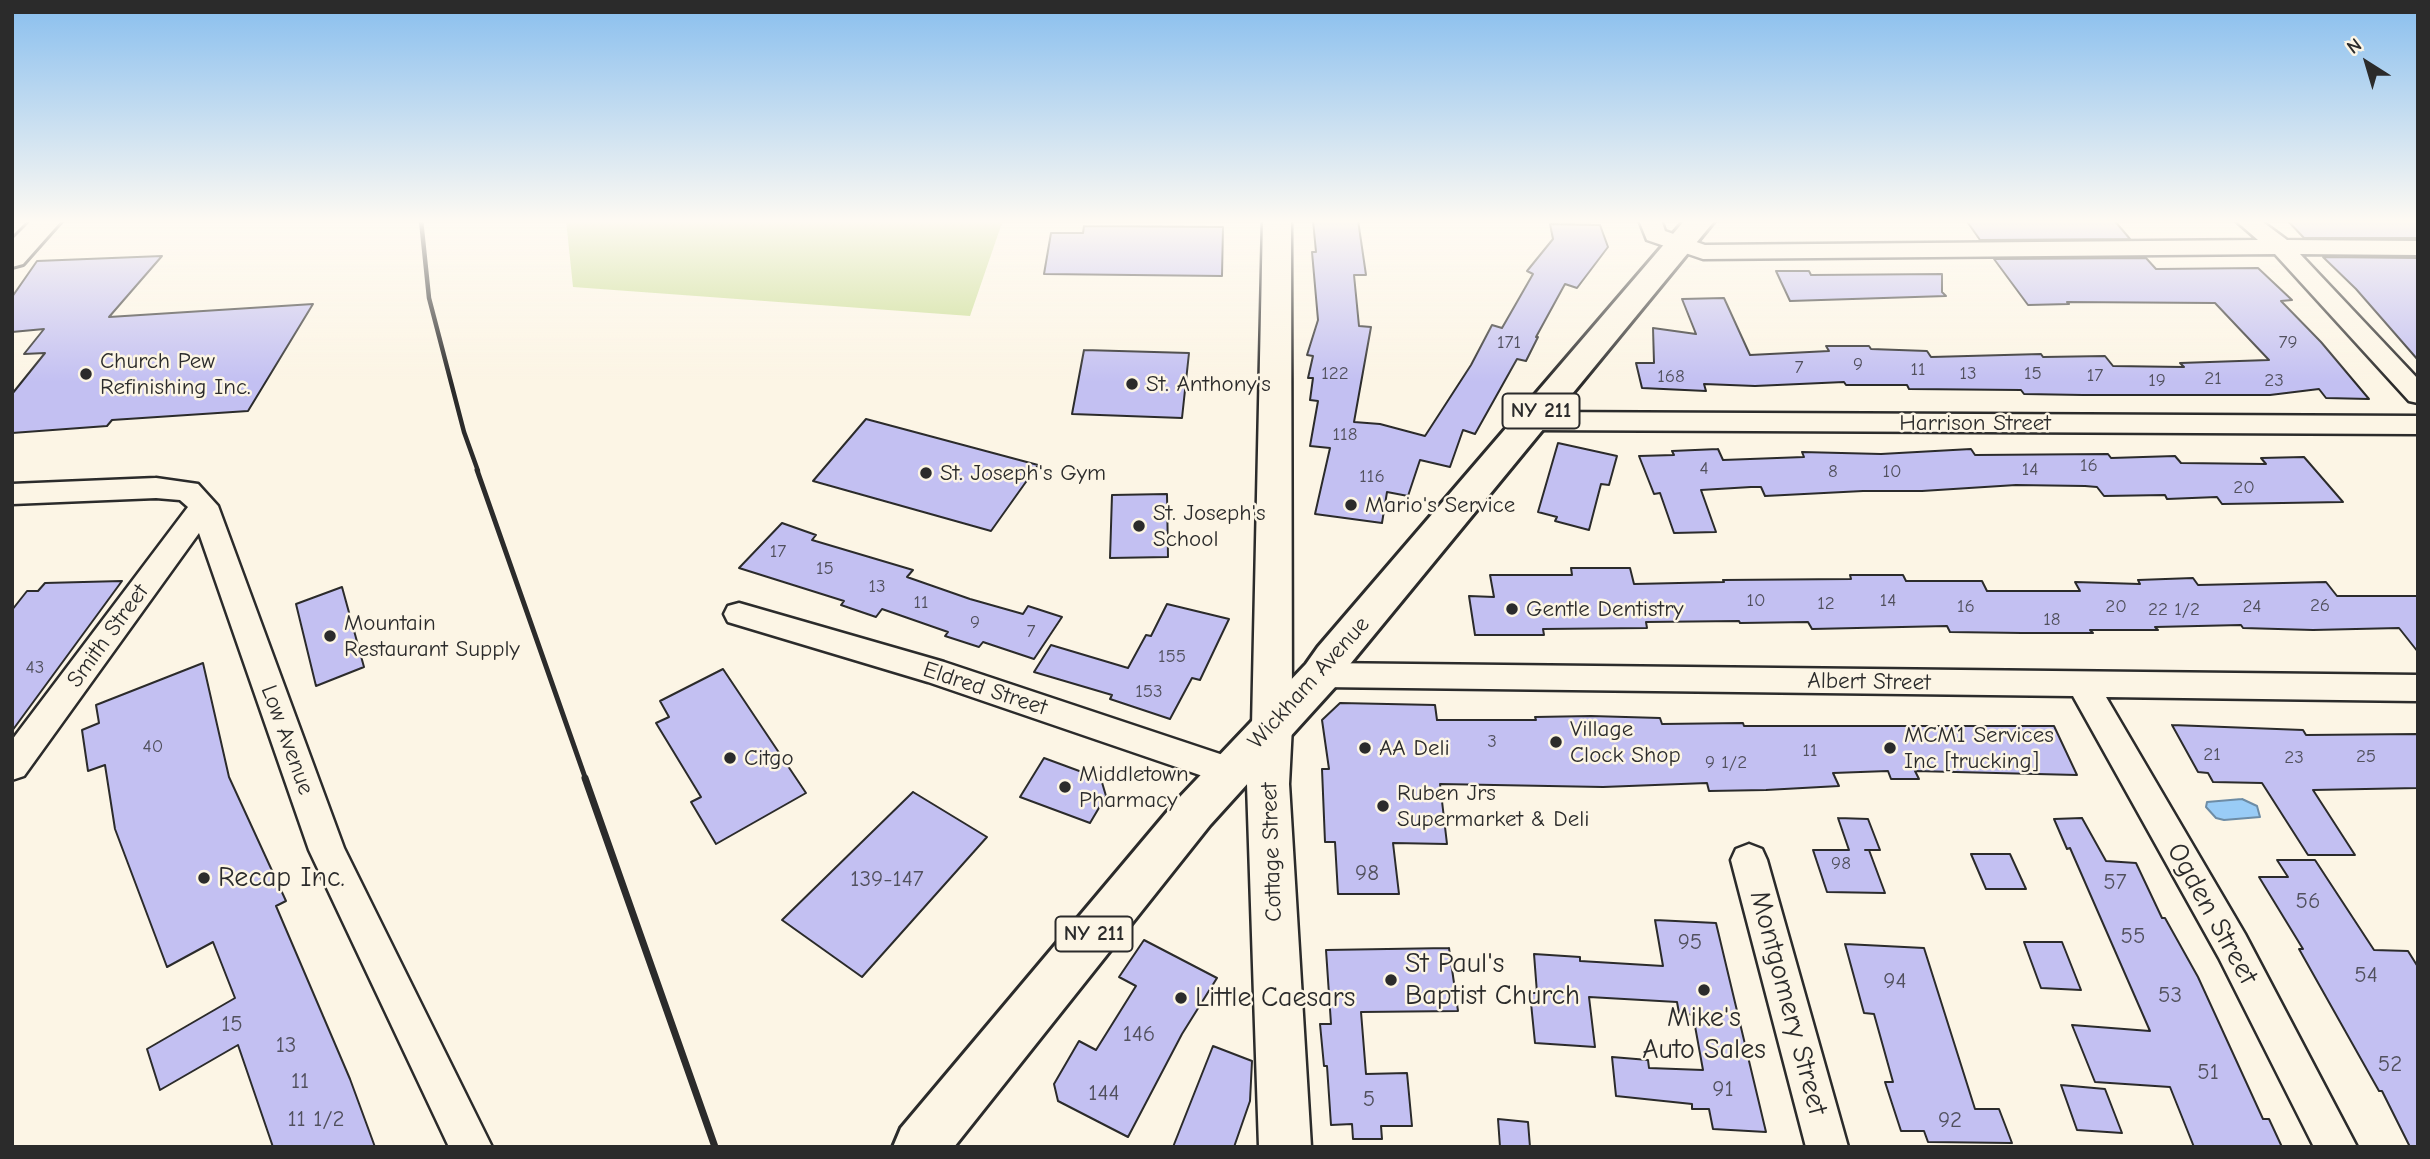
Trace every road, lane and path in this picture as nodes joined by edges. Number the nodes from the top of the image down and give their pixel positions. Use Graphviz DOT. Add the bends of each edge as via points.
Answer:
graph roads {
  1 [pos="1276,274"];
  2 [pos="1656,274"];
  3 [pos="2306,274"];
  4 [pos="2418,395"];
  5 [pos="1533,421"];
  6 [pos="2418,425"];
  7 [pos="12,494"];
  8 [pos="204,506"];
  9 [pos="739,614"];
  10 [pos="1321,675"];
  11 [pos="2082,684"];
  12 [pos="2418,688"];
  13 [pos="1272,726"];
  14 [pos="12,766"];
  15 [pos="1229,771"];
  16 [pos="1749,860"];
  17 [pos="938,1142"];
  18 [pos="471,1147"];
  19 [pos="1285,1147"];
  20 [pos="1828,1147"];
  21 [pos="2336,1147"];
  1 -- 13 [label="street, Cottage Street"];
  2 -- 5 [label="main road, Wickham Avenue / NY 211"];
  3 -- 4 [label="street"];
  5 -- 6 [label="street, Harrison Street"];
  5 -- 10 [label="main road, Wickham Avenue / NY 211"];
  7 -- 8 [label="street" via="156,488 188,491"];
  8 -- 14 [label="street, Smith Street"];
  8 -- 18 [label="street, Low Avenue" via="327,850"];
  9 -- 15 [label="street, Eldred Street" via="933,671"];
  10 -- 11 [label="street, Albert Street"];
  10 -- 13 [label="main road, Wickham Avenue / NY 211"];
  11 -- 12 [label="street, Albert Street"];
  11 -- 21 [label="street, Ogden Street" via="2232,946"];
  13 -- 15 [label="main road, Wickham Avenue / NY 211"];
  13 -- 19 [label="street, Cottage Street" via="1268,784"];
  15 -- 17 [label="main road, Wickham Avenue / NY 211"];
  16 -- 20 [label="street, Montgomery Street"];
}
